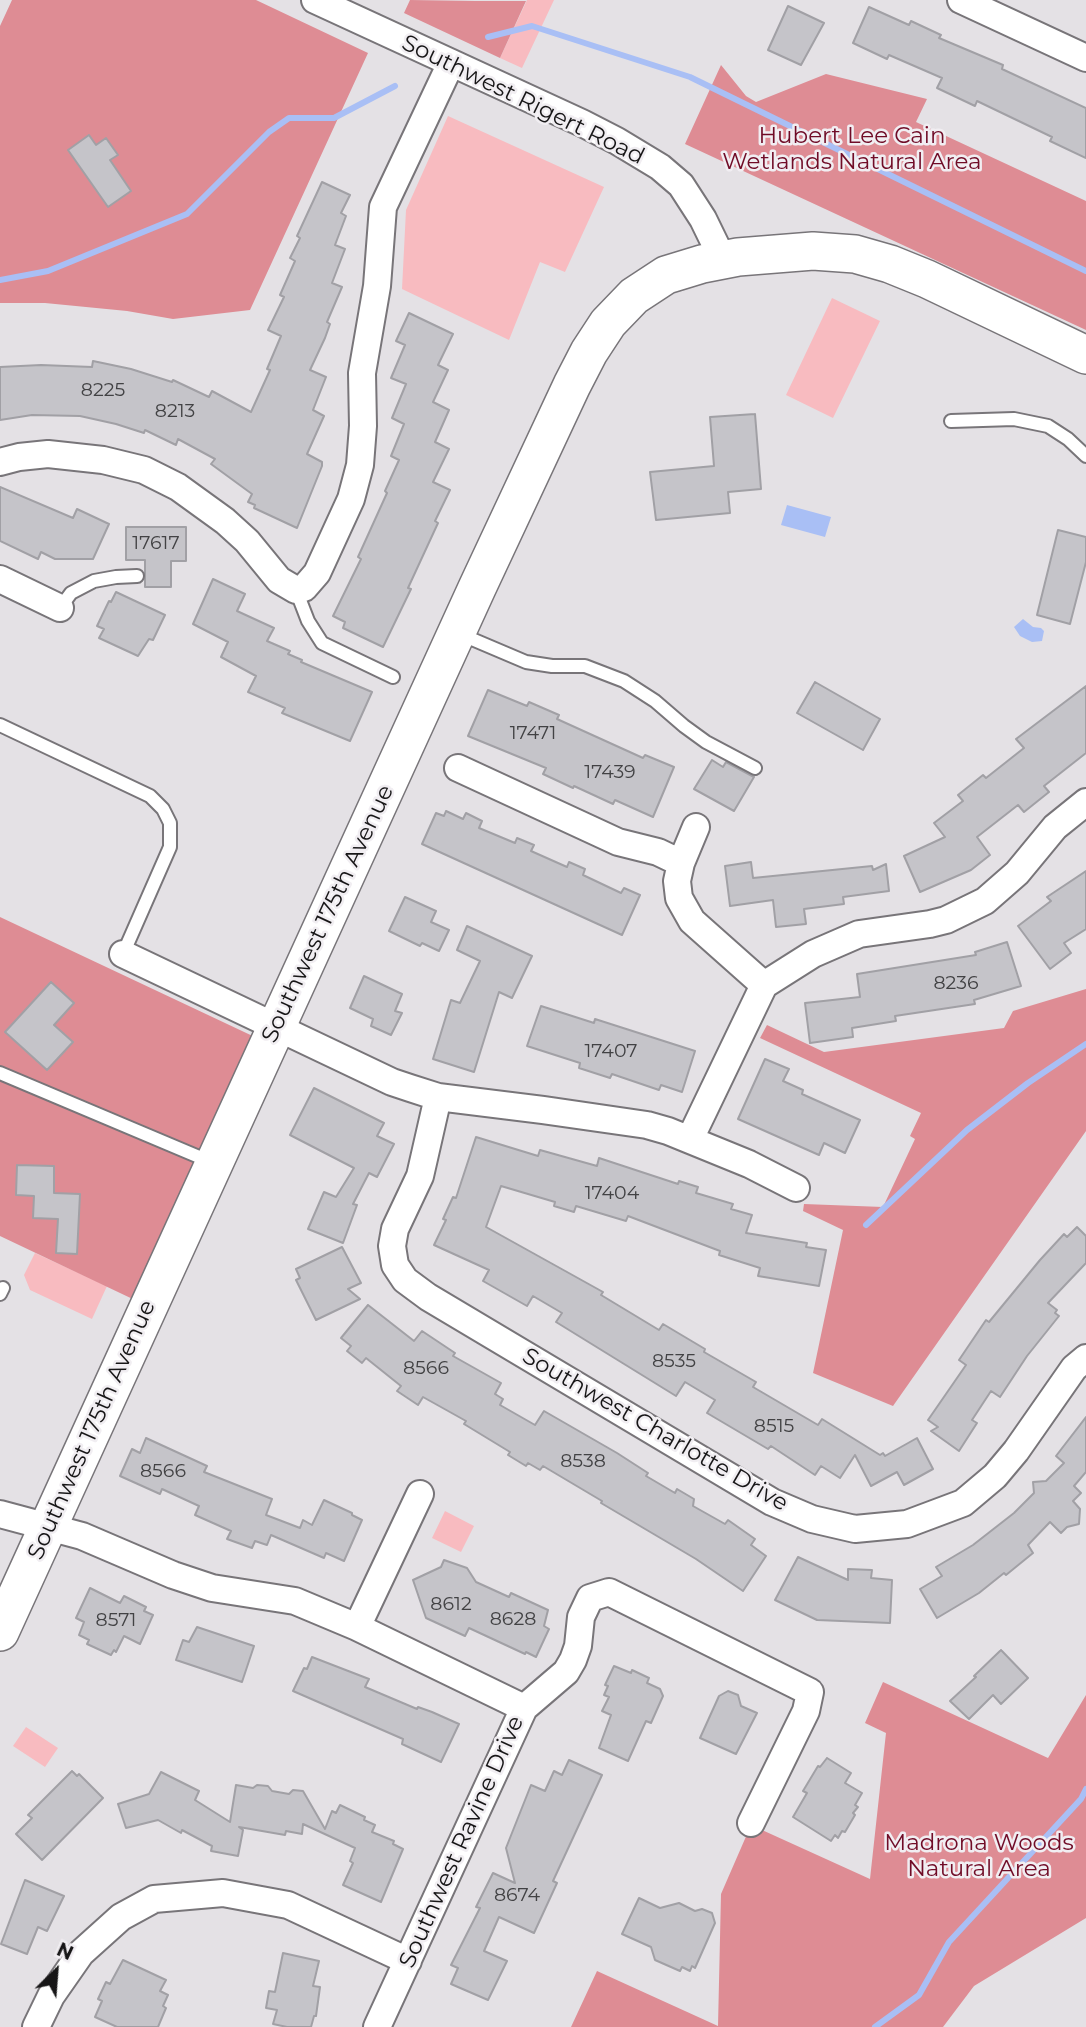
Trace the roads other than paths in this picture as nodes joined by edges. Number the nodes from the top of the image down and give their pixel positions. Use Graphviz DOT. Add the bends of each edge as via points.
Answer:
graph roads {
  1 [pos="314,0"];
  2 [pos="961,0"];
  3 [pos="1086,58"];
  4 [pos="451,63"];
  5 [pos="723,260"];
  6 [pos="1086,355"];
  7 [pos="951,421"];
  8 [pos="1086,456"];
  9 [pos="0,462"];
  10 [pos="137,576"];
  11 [pos="0,579"];
  12 [pos="296,590"];
  13 [pos="60,608"];
  14 [pos="456,633"];
  15 [pos="393,677"];
  16 [pos="0,725"];
  17 [pos="458,768"];
  18 [pos="755,768"];
  19 [pos="1086,802"];
  20 [pos="696,827"];
  21 [pos="681,863"];
  22 [pos="123,954"];
  23 [pos="764,985"];
  24 [pos="276,1027"];
  25 [pos="0,1073"];
  26 [pos="438,1097"];
  27 [pos="690,1139"];
  28 [pos="214,1164"];
  29 [pos="796,1188"];
  30 [pos="1086,1358"];
  31 [pos="420,1494"];
  32 [pos="0,1514"];
  33 [pos="49,1527"];
  34 [pos="357,1628"];
  35 [pos="0,1632"];
  36 [pos="524,1708"];
  37 [pos="751,1823"];
  38 [pos="408,1961"];
  39 [pos="36,2027"];
  40 [pos="377,2027"];
  1 -- 4 [label="street, Southwest Rigert Road"];
  2 -- 3 [label="street"];
  4 -- 5 [label="street, Southwest Rigert Road" via="582,123 660,167 681,185"];
  4 -- 12 [label="street" via="383,207 377,286 362,373 360,465 351,499 317,573"];
  5 -- 6 [label="main road" via="788,251 855,254 927,279"];
  5 -- 14 [label="main road, Southwest 175th Avenue" via="666,275 634,296 608,323 572,385"];
  7 -- 8 [label="lane" via="1014,419 1048,426"];
  9 -- 12 [label="street" via="48,454 144,470 178,486 225,520 279,580"];
  10 -- 13 [label="lane" via="94,581 71,593"];
  11 -- 13 [label="street"];
  12 -- 15 [label="lane" via="307,621 322,643"];
  14 -- 18 [label="lane" via="526,662 585,666 624,681 706,742"];
  14 -- 24 [label="main road, Southwest 175th Avenue"];
  16 -- 22 [label="lane" via="150,796 163,809 170,823 170,847"];
  17 -- 21 [label="street" via="618,842"];
  19 -- 23 [label="street" via="1055,827 1017,873 985,901 946,920 859,934 813,954"];
  20 -- 21 [label="street"];
  21 -- 23 [label="street" via="679,898 692,921"];
  22 -- 24 [label="street"];
  23 -- 27 [label="street"];
  24 -- 26 [label="street" via="392,1082"];
  24 -- 28 [label="main road, Southwest 175th Avenue"];
  25 -- 28 [label="lane"];
  26 -- 27 [label="street" via="647,1125"];
  26 -- 30 [label="street, Southwest Charlotte Drive" via="421,1176 393,1237 395,1265 405,1280 772,1502 812,1519 855,1529 907,1524 963,1503 995,1476"];
  27 -- 29 [label="street"];
  28 -- 33 [label="main road, Southwest 175th Avenue"];
  31 -- 34 [label="street"];
  32 -- 33 [label="street, Southwest Ravine Drive"];
  33 -- 34 [label="street, Southwest Ravine Drive" via="212,1588 295,1601"];
  33 -- 35 [label="main road, Southwest 175th Avenue"];
  34 -- 36 [label="street, Southwest Ravine Drive"];
  36 -- 37 [label="street" via="566,1672 590,1598 609,1591 810,1692 806,1711"];
  36 -- 38 [label="street, Southwest Ravine Drive"];
  38 -- 39 [label="street" via="288,1905 223,1893 154,1899 121,1917 81,1953"];
  38 -- 40 [label="street, Southwest Ravine Drive"];
}
